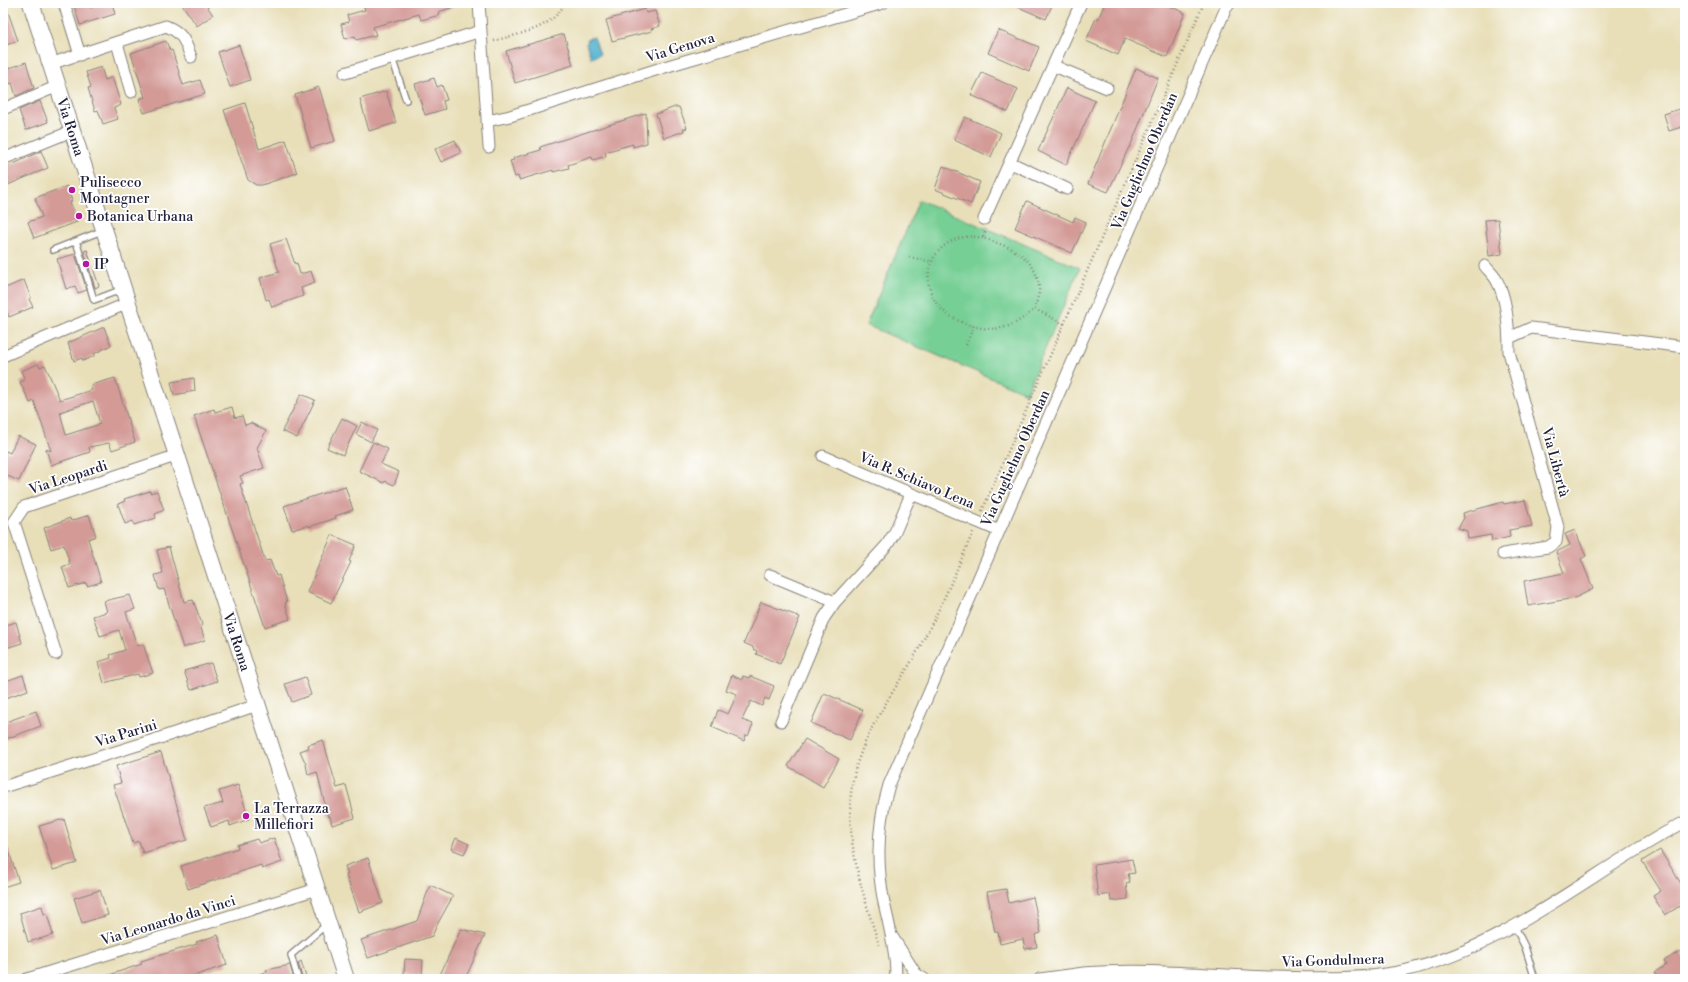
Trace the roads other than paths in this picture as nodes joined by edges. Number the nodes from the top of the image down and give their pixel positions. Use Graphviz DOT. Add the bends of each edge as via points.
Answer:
graph roads {
  1 [pos="31,3"];
  2 [pos="64,3"];
  3 [pos="479,3"];
  4 [pos="883,3"];
  5 [pos="1082,3"];
  6 [pos="1230,3"];
  7 [pos="867,5"];
  8 [pos="481,31"];
  9 [pos="117,43"];
  10 [pos="80,55"];
  11 [pos="191,58"];
  12 [pos="392,58"];
  13 [pos="50,64"];
  14 [pos="1054,66"];
  15 [pos="345,73"];
  16 [pos="58,86"];
  17 [pos="1107,88"];
  18 [pos="131,92"];
  19 [pos="406,100"];
  20 [pos="3,109"];
  21 [pos="487,121"];
  22 [pos="72,131"];
  23 [pos="489,147"];
  24 [pos="3,159"];
  25 [pos="1011,163"];
  26 [pos="1067,189"];
  27 [pos="984,219"];
  28 [pos="104,230"];
  29 [pos="76,241"];
  30 [pos="53,250"];
  31 [pos="1485,266"];
  32 [pos="126,296"];
  33 [pos="1509,338"];
  34 [pos="1685,347"];
  35 [pos="3,356"];
  36 [pos="178,455"];
  37 [pos="823,456"];
  38 [pos="911,494"];
  39 [pos="999,531"];
  40 [pos="1503,554"];
  41 [pos="770,575"];
  42 [pos="835,602"];
  43 [pos="56,654"];
  44 [pos="257,705"];
  45 [pos="781,721"];
  46 [pos="3,787"];
  47 [pos="1685,822"];
  48 [pos="317,889"];
  49 [pos="328,924"];
  50 [pos="1514,925"];
  51 [pos="891,936"];
  52 [pos="896,978"];
  53 [pos="922,978"];
  54 [pos="27,979"];
  55 [pos="298,979"];
  56 [pos="346,979"];
  57 [pos="1040,979"];
  58 [pos="1535,979"];
  1 -- 13 [label="main road, Via Roma"];
  2 -- 10 [label="street"];
  3 -- 8 [label="street"];
  4 -- 7 [label="street, Via Genova"];
  5 -- 14 [label="street"];
  6 -- 39 [label="street, Via Guglielmo Oberdan"];
  7 -- 21 [label="street, Via Genova"];
  8 -- 12 [label="street"];
  8 -- 21 [label="street"];
  9 -- 10 [label="street"];
  9 -- 11 [label="street" via="166,26 178,31"];
  9 -- 18 [label="street"];
  10 -- 13 [label="street"];
  12 -- 15 [label="street"];
  12 -- 19 [label="lane"];
  13 -- 16 [label="main road, Via Roma"];
  14 -- 17 [label="street"];
  14 -- 25 [label="street"];
  16 -- 20 [label="street"];
  16 -- 22 [label="main road, Via Roma"];
  21 -- 23 [label="street"];
  22 -- 24 [label="street"];
  22 -- 28 [label="main road, Via Roma"];
  25 -- 26 [label="street"];
  25 -- 27 [label="street"];
  28 -- 29 [label="lane"];
  28 -- 32 [label="main road, Via Roma"];
  29 -- 30 [label="lane"];
  29 -- 32 [label="lane" via="94,300"];
  31 -- 33 [label="street, Via Libertà" via="1502,293"];
  32 -- 35 [label="street"];
  32 -- 36 [label="main road, Via Roma"];
  33 -- 34 [label="street" via="1531,328"];
  33 -- 40 [label="street, Via Libertà" via="1509,352 1558,527 1556,542 1548,547"];
  36 -- 43 [label="street, Via Leopardi" via="24,507 14,522"];
  36 -- 44 [label="main road, Via Roma"];
  37 -- 38 [label="street, Via R. Schiavo Lena"];
  38 -- 39 [label="street, Via R. Schiavo Lena"];
  38 -- 42 [label="street" via="887,545"];
  39 -- 51 [label="street, Via Guglielmo Oberdan" via="889,785 883,807 879,831 879,874"];
  41 -- 42 [label="street"];
  42 -- 45 [label="street" via="824,618"];
  44 -- 46 [label="street, Via Parini"];
  44 -- 48 [label="main road, Via Roma"];
  47 -- 50 [label="street, Via Gondulmera"];
  48 -- 49 [label="main road, Via Roma"];
  48 -- 54 [label="street, Via Leonardo da Vinci"];
  49 -- 55 [label="lane" via="291,955"];
  49 -- 56 [label="main road, Via Roma"];
  50 -- 57 [label="street, Via Gondulmera" via="1466,950 1438,961 1379,975 1296,978 1123,972 1085,973"];
  50 -- 58 [label="lane" via="1525,947"];
  51 -- 52 [label="street, Via Guglielmo Oberdan"];
  51 -- 53 [label="street, Via Guglielmo Oberdan" via="916,974"];
}
